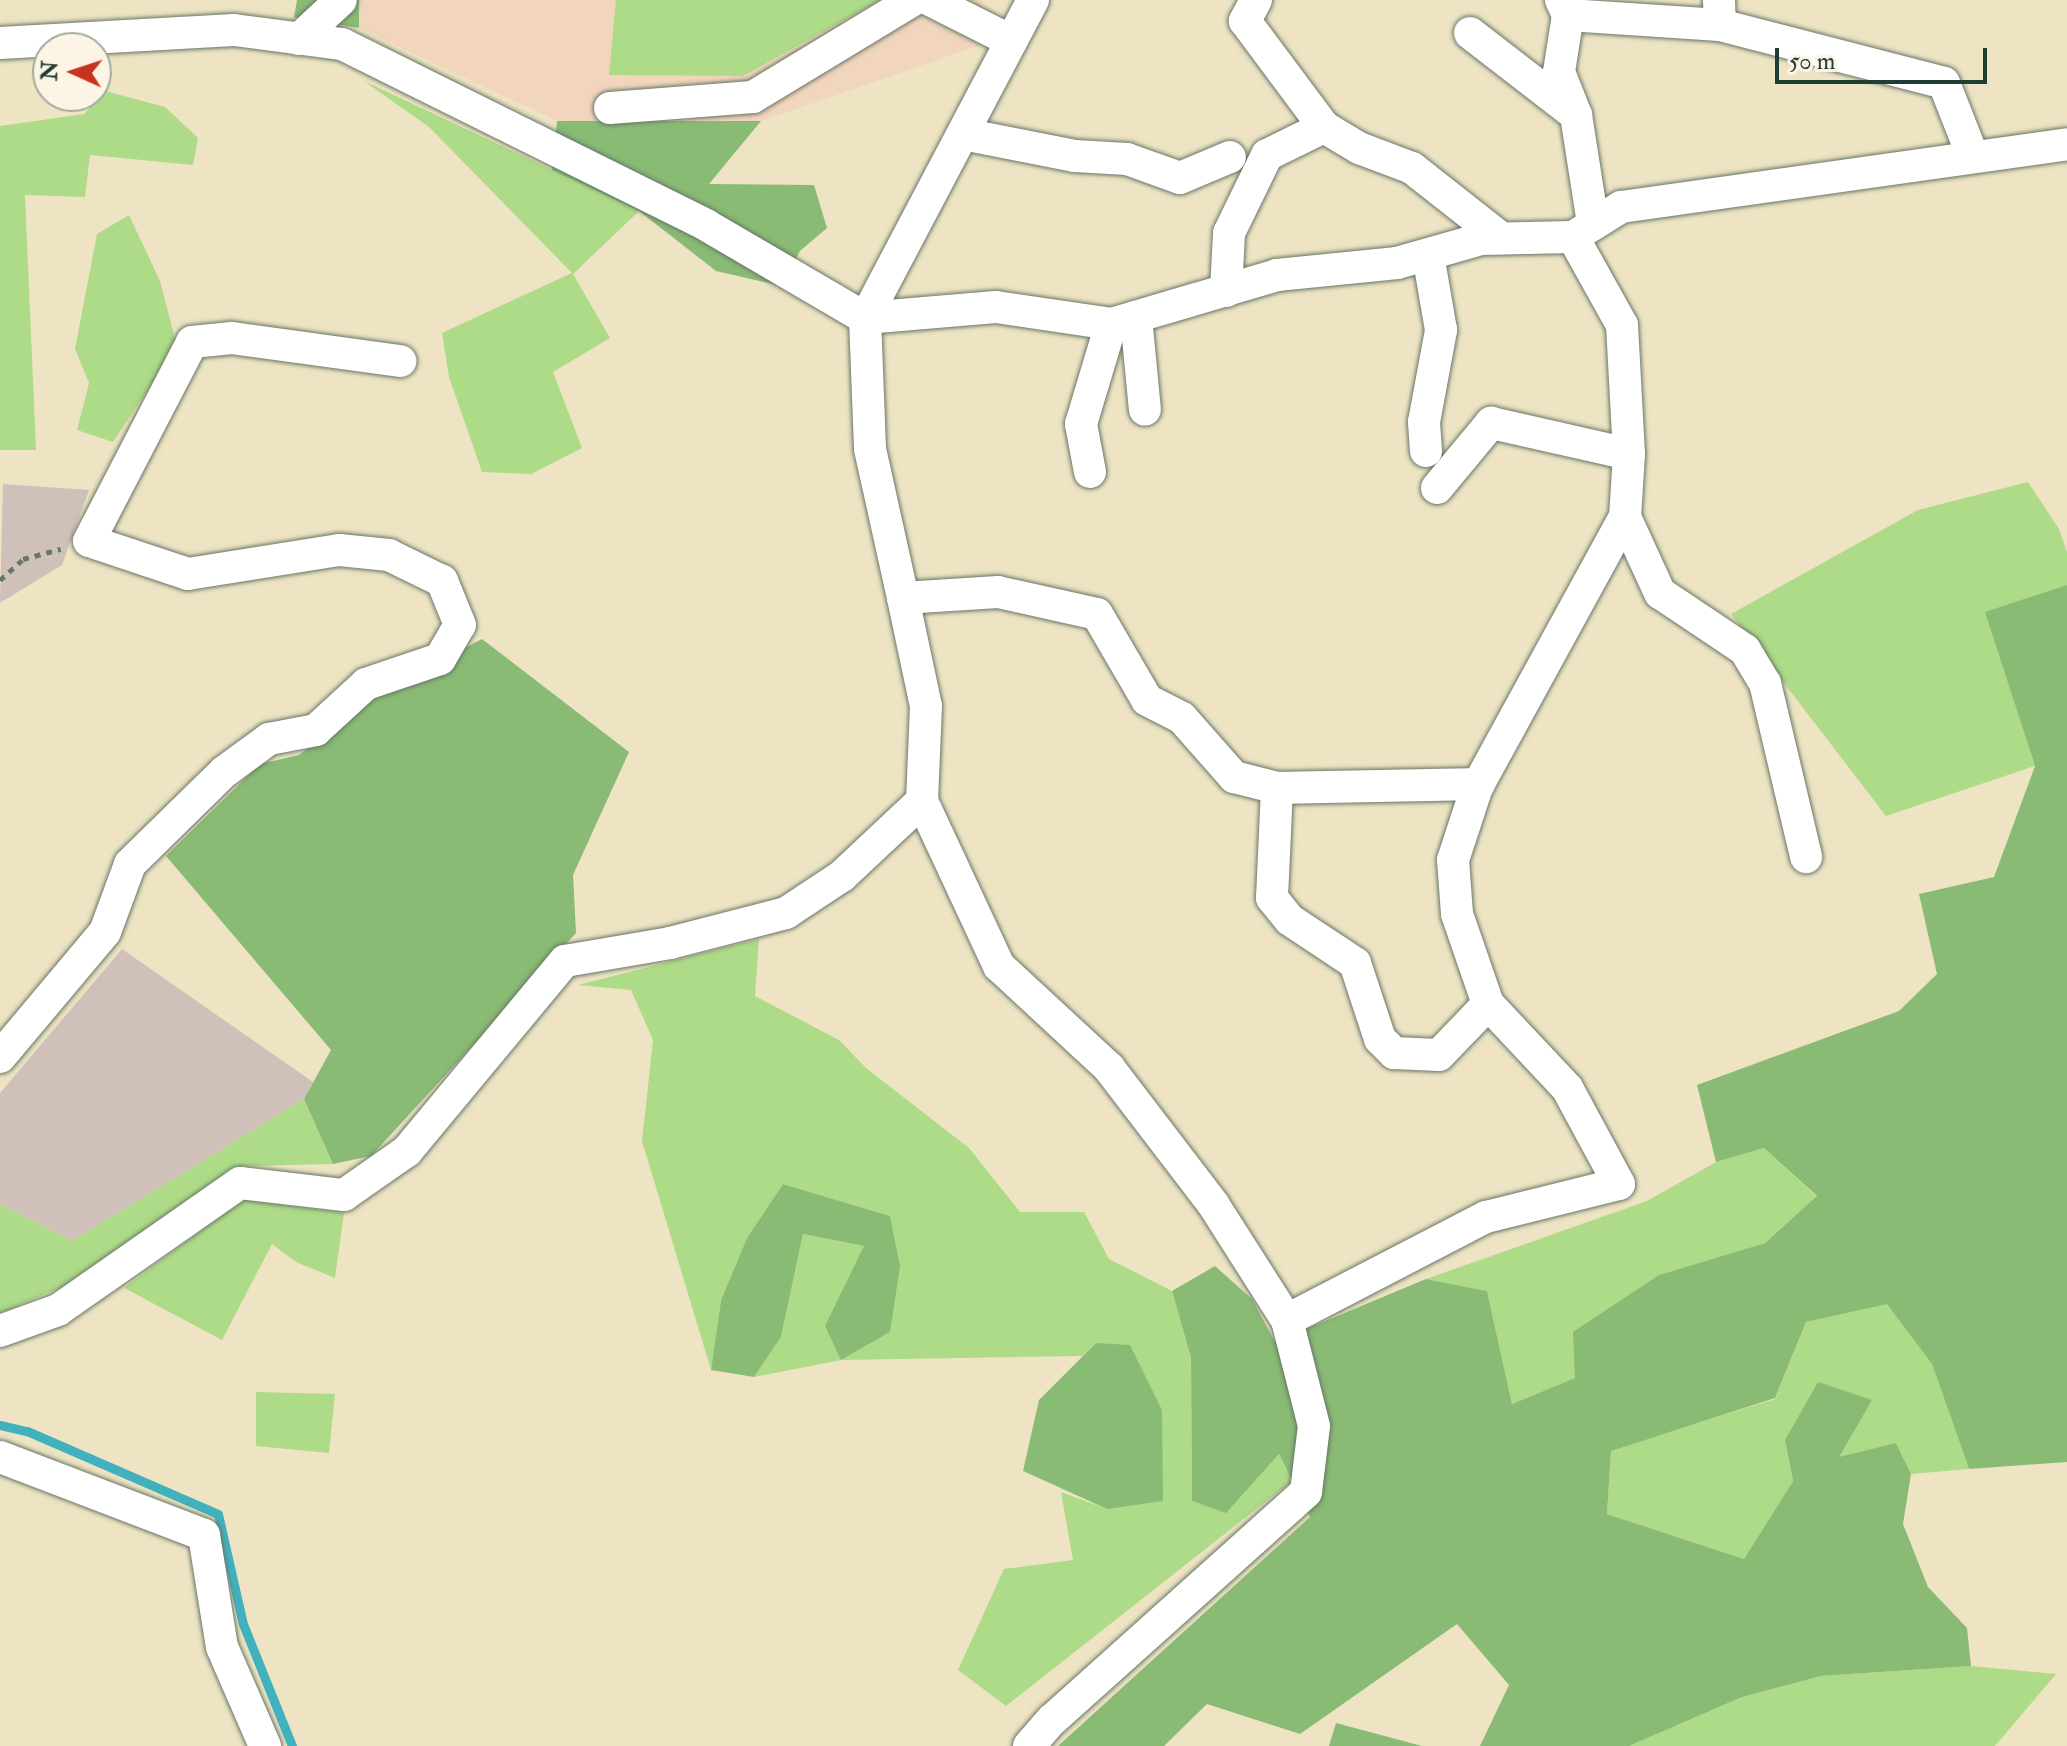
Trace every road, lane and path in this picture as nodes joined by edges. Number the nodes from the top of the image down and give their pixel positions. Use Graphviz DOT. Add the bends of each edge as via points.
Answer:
graph roads {
  1 [pos="341,0"];
  2 [pos="913,0"];
  3 [pos="930,0"];
  4 [pos="1033,0"];
  5 [pos="1256,0"];
  6 [pos="1564,7"];
  7 [pos="1720,12"];
  8 [pos="1470,33"];
  9 [pos="299,39"];
  10 [pos="1011,41"];
  11 [pos="0,43"];
  12 [pos="610,108"];
  13 [pos="1576,115"];
  14 [pos="1324,127"];
  15 [pos="963,134"];
  16 [pos="2067,144"];
  17 [pos="1230,157"];
  18 [pos="1973,157"];
  19 [pos="1583,230"];
  20 [pos="1501,238"];
  21 [pos="1428,255"];
  22 [pos="1226,291"];
  23 [pos="865,318"];
  24 [pos="1123,320"];
  25 [pos="400,361"];
  26 [pos="1145,410"];
  27 [pos="1426,451"];
  28 [pos="1629,454"];
  29 [pos="1090,472"];
  30 [pos="1437,488"];
  31 [pos="1625,517"];
  32 [pos="89,541"];
  33 [pos="0,580"];
  34 [pos="903,598"];
  35 [pos="1479,784"];
  36 [pos="1277,788"];
  37 [pos="922,801"];
  38 [pos="1806,857"];
  39 [pos="1488,1004"];
  40 [pos="0,1057"];
  41 [pos="1287,1320"];
  42 [pos="0,1331"];
  43 [pos="0,1457"];
  44 [pos="265,1746"];
  45 [pos="1029,1746"];
  1 -- 9 [label="street"];
  2 -- 12 [label="street" via="753,97"];
  3 -- 10 [label="street"];
  4 -- 10 [label="street"];
  5 -- 14 [label="street" via="1245,21"];
  6 -- 7 [label="street"];
  6 -- 13 [label="street" via="1559,72"];
  7 -- 18 [label="street" via="1944,83"];
  8 -- 13 [label="street"];
  9 -- 11 [label="street" via="234,30"];
  9 -- 23 [label="street" via="342,44 706,225"];
  10 -- 15 [label="street"];
  13 -- 19 [label="street"];
  14 -- 20 [label="street" via="1359,148 1412,168"];
  14 -- 22 [label="street" via="1267,155 1229,233"];
  15 -- 17 [label="street" via="1075,156 1127,159 1180,178"];
  15 -- 23 [label="street"];
  16 -- 18 [label="street"];
  18 -- 19 [label="street" via="1621,207"];
  19 -- 20 [label="street"];
  19 -- 28 [label="street" via="1622,325"];
  20 -- 21 [label="street"];
  21 -- 22 [label="street" via="1277,275"];
  21 -- 27 [label="street" via="1441,330 1424,422"];
  22 -- 24 [label="street"];
  23 -- 24 [label="street" via="996,307"];
  23 -- 34 [label="street" via="870,449"];
  24 -- 26 [label="street"];
  24 -- 29 [label="street" via="1081,424"];
  25 -- 32 [label="street" via="232,338 192,342"];
  28 -- 30 [label="street" via="1491,423"];
  28 -- 31 [label="street"];
  31 -- 35 [label="street"];
  31 -- 38 [label="street" via="1660,593 1745,650 1765,683"];
  32 -- 33 [label="path" via="23,559"];
  32 -- 40 [label="street" via="188,574 339,550 389,555 442,581 460,625 440,659 366,684 316,730 269,739 224,772 130,864 105,932"];
  34 -- 36 [label="street" via="998,592 1097,614 1147,700 1182,718 1234,777"];
  34 -- 37 [label="street" via="926,706"];
  35 -- 36 [label="street"];
  35 -- 39 [label="street" via="1453,860 1457,914"];
  36 -- 39 [label="street" via="1272,898 1290,920 1355,963 1380,1039 1394,1053 1439,1055"];
  37 -- 41 [label="street" via="999,966 1109,1068 1213,1204"];
  37 -- 42 [label="street" via="842,876 786,913 670,943 565,961 407,1151 344,1195 240,1183 58,1310"];
  39 -- 41 [label="street" via="1567,1088 1619,1184 1486,1217"];
  41 -- 45 [label="street" via="1314,1426 1306,1492"];
  43 -- 44 [label="street" via="204,1535 222,1647"];
}
